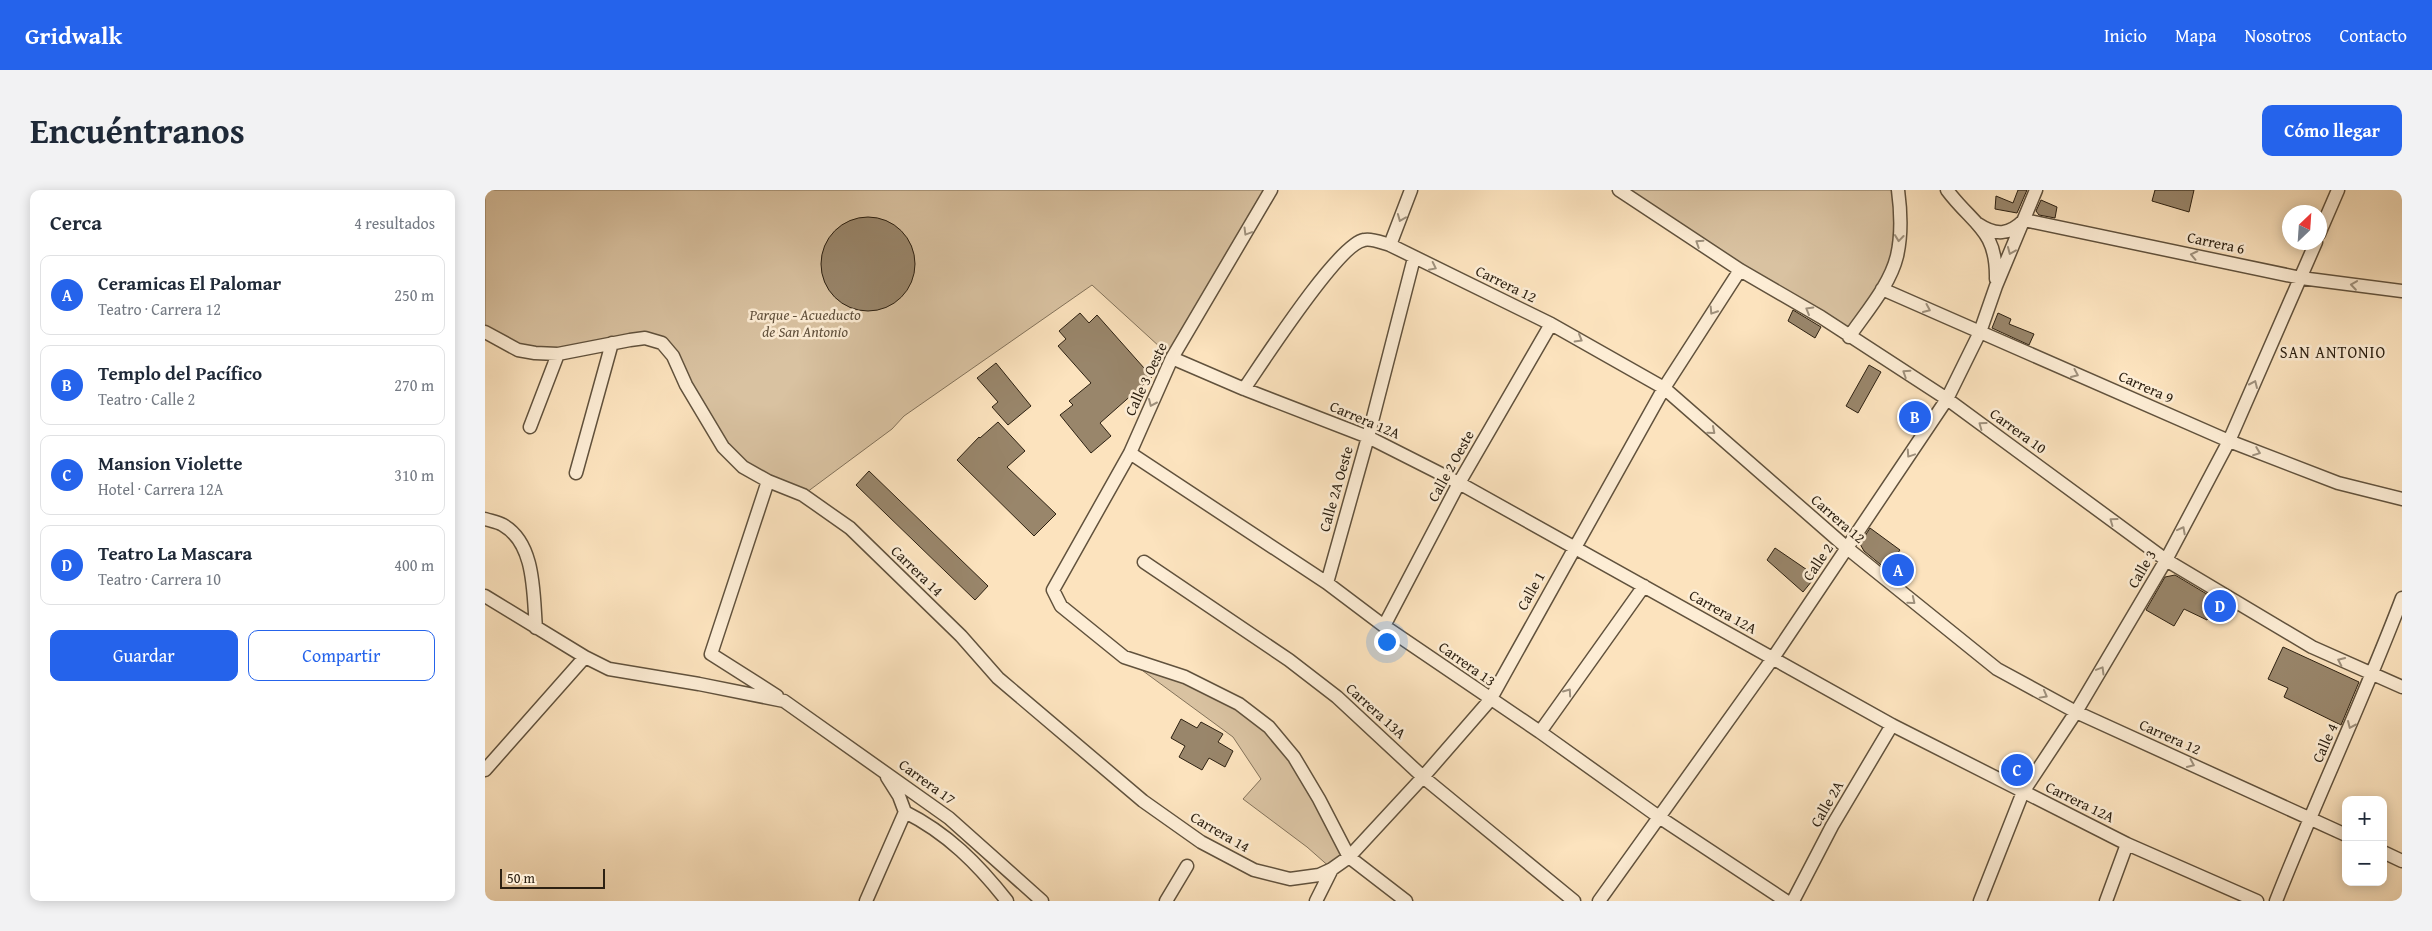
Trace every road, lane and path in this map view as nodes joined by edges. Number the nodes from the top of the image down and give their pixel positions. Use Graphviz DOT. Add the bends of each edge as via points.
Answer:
graph roads {
  1 [pos="1271,190"];
  2 [pos="1411,190"];
  3 [pos="1619,190"];
  4 [pos="1898,190"];
  5 [pos="1947,190"];
  6 [pos="2036,190"];
  7 [pos="2338,190"];
  8 [pos="2327,215"];
  9 [pos="2024,220"];
  10 [pos="1978,224"];
  11 [pos="1390,245"];
  12 [pos="2313,250"];
  13 [pos="1414,258"];
  14 [pos="1740,270"];
  15 [pos="2301,278"];
  16 [pos="1996,286"];
  17 [pos="1882,289"];
  18 [pos="2402,292"];
  19 [pos="1551,324"];
  20 [pos="485,332"];
  21 [pos="1980,332"];
  22 [pos="1849,337"];
  23 [pos="611,342"];
  24 [pos="558,354"];
  25 [pos="1172,358"];
  26 [pos="1664,388"];
  27 [pos="1244,389"];
  28 [pos="1947,399"];
  29 [pos="531,427"];
  30 [pos="1367,437"];
  31 [pos="2229,441"];
  32 [pos="1130,453"];
  33 [pos="577,473"];
  34 [pos="768,481"];
  35 [pos="1459,483"];
  36 [pos="2402,499"];
  37 [pos="485,519"];
  38 [pos="1574,548"];
  39 [pos="1847,548"];
  40 [pos="2166,560"];
  41 [pos="1144,562"];
  42 [pos="1327,583"];
  43 [pos="1643,586"];
  44 [pos="485,596"];
  45 [pos="2402,598"];
  46 [pos="1384,626"];
  47 [pos="536,628"];
  48 [pos="585,657"];
  49 [pos="1773,658"];
  50 [pos="2373,675"];
  51 [pos="2402,687"];
  52 [pos="784,700"];
  53 [pos="1490,700"];
  54 [pos="2076,712"];
  55 [pos="1892,725"];
  56 [pos="1540,732"];
  57 [pos="485,770"];
  58 [pos="883,771"];
  59 [pos="1423,777"];
  60 [pos="2023,792"];
  61 [pos="905,812"];
  62 [pos="1659,817"];
  63 [pos="2309,818"];
  64 [pos="2342,833"];
  65 [pos="2127,844"];
  66 [pos="2387,854"];
  67 [pos="1349,857"];
  68 [pos="2402,861"];
  69 [pos="1187,866"];
  70 [pos="1332,869"];
  71 [pos="866,901"];
  72 [pos="1007,901"];
  73 [pos="1042,901"];
  74 [pos="1166,901"];
  75 [pos="1316,901"];
  76 [pos="1406,901"];
  77 [pos="1574,901"];
  78 [pos="1599,901"];
  79 [pos="1786,901"];
  80 [pos="1793,901"];
  81 [pos="1980,901"];
  82 [pos="2106,901"];
  83 [pos="2257,901"];
  84 [pos="2276,901"];
  1 -- 25 [label="street, Calle 3 Oeste, one-way"];
  2 -- 11 [label="street, one-way"];
  14 -- 3 [label="street, Carrera 10, one-way"];
  4 -- 17 [label="street, one-way" via="1901,219 1897,257"];
  5 -- 10 [label="street"];
  6 -- 9 [label="street, Calle 2"];
  7 -- 8 [label="street"];
  9 -- 10 [label="street" via="2015,230 2002,234 1989,232"];
  15 -- 9 [label="street, Carrera 6, one-way"];
  9 -- 16 [label="street, Calle 2, one-way"];
  10 -- 16 [label="street" via="1994,249"];
  11 -- 13 [label="street, Carrera 12"];
  11 -- 27 [label="street, Carrera 12" via="1372,240 1354,244 1332,268"];
  12 -- 15 [label="street, Calle 3"];
  13 -- 19 [label="street, Carrera 12, one-way"];
  13 -- 30 [label="street, Calle 2A Oeste"];
  22 -- 14 [label="street, Carrera 10, one-way"];
  14 -- 26 [label="street, Calle 1, one-way"];
  18 -- 15 [label="street, Carrera 6, one-way"];
  31 -- 15 [label="street, Calle 3, one-way"];
  16 -- 21 [label="street, Calle 2"];
  17 -- 21 [label="street, Carrera 9, one-way"];
  17 -- 22 [label="street"];
  19 -- 26 [label="street, Carrera 12, one-way"];
  19 -- 35 [label="street, Calle 2 Oeste"];
  20 -- 24 [label="street, Carrera 14" via="518,350"];
  21 -- 28 [label="street, Calle 2"];
  21 -- 31 [label="street, Carrera 9, one-way"];
  28 -- 22 [label="street, Carrera 10, one-way"];
  23 -- 24 [label="street, Carrera 14"];
  23 -- 33 [label="street"];
  23 -- 34 [label="street, Carrera 14" via="645,338 662,343 673,356 686,385 723,447 743,467"];
  24 -- 29 [label="street"];
  25 -- 27 [label="street, Carrera 12A"];
  25 -- 32 [label="street, Calle 3 Oeste, one-way"];
  26 -- 38 [label="street, Calle 1"];
  26 -- 39 [label="street, Carrera 12, one-way"];
  27 -- 30 [label="street, Carrera 12A"];
  28 -- 39 [label="street, Calle 2, one-way"];
  40 -- 28 [label="street, Carrera 10, one-way"];
  30 -- 35 [label="street, Carrera 12A"];
  30 -- 42 [label="street, Calle 2A Oeste"];
  31 -- 36 [label="street, Carrera 9, one-way" via="2338,483"];
  40 -- 31 [label="street, Calle 3, one-way"];
  32 -- 42 [label="street, Carrera 13"];
  32 -- 67 [label="street, Calle 3 Oeste" via="1055,585 1055,595 1061,606 1124,657 1185,677 1239,704 1269,727 1294,758"];
  34 -- 52 [label="street, Carrera 17" via="711,654"];
  34 -- 70 [label="street, Carrera 14" via="803,495 850,528 961,636 998,678 1143,801 1201,842 1254,870 1291,879 1319,875"];
  35 -- 38 [label="street, Carrera 12A"];
  35 -- 46 [label="street, Calle 2 Oeste"];
  37 -- 47 [label="street" via="503,525 521,541 531,573"];
  38 -- 43 [label="street, Carrera 12A"];
  38 -- 53 [label="street, Calle 1"];
  39 -- 49 [label="street, Calle 2"];
  39 -- 54 [label="street, Carrera 12, one-way" via="1997,668"];
  50 -- 40 [label="street, Carrera 10, one-way" via="2312,647"];
  54 -- 40 [label="street, Calle 3, one-way"];
  41 -- 59 [label="street, Carrera 13A" via="1289,660 1373,729"];
  42 -- 46 [label="street, Carrera 13"];
  43 -- 49 [label="street, Carrera 12A"];
  56 -- 43 [label="street, one-way"];
  44 -- 47 [label="street, Carrera 17"];
  45 -- 50 [label="street, Calle 4"];
  46 -- 53 [label="street, Carrera 13"];
  47 -- 48 [label="street, Carrera 17"];
  48 -- 52 [label="street, Carrera 17" via="609,669"];
  48 -- 57 [label="street"];
  49 -- 55 [label="street, Carrera 12A"];
  49 -- 62 [label="street, Calle 2"];
  50 -- 51 [label="street, Carrera 10"];
  50 -- 63 [label="street, Calle 4, one-way"];
  52 -- 58 [label="street, Carrera 17"];
  53 -- 56 [label="street, Carrera 13"];
  53 -- 59 [label="street, Calle 1"];
  54 -- 60 [label="street, Calle 3"];
  54 -- 63 [label="street, Carrera 12, one-way"];
  55 -- 60 [label="street, Carrera 12A"];
  55 -- 80 [label="street, Calle 2A" via="1832,826"];
  56 -- 62 [label="street, Carrera 13"];
  58 -- 61 [label="street"];
  58 -- 73 [label="street, Carrera 17" via="949,818"];
  59 -- 67 [label="street, Calle 1"];
  59 -- 77 [label="street, Carrera 13A"];
  60 -- 65 [label="street, Carrera 12A"];
  60 -- 81 [label="street, Calle 3"];
  61 -- 71 [label="street"];
  61 -- 72 [label="street" via="927,823 957,846 986,874"];
  62 -- 78 [label="street, Calle 2"];
  62 -- 79 [label="street, Carrera 13"];
  63 -- 64 [label="street, Carrera 12"];
  63 -- 84 [label="street, Calle 4"];
  65 -- 82 [label="street"];
  65 -- 83 [label="street, Carrera 12A"];
  66 -- 68 [label="street"];
  67 -- 70 [label="street, Calle 1"];
  67 -- 76 [label="street"];
  69 -- 74 [label="street"];
  70 -- 75 [label="street, Calle 1"];
}
